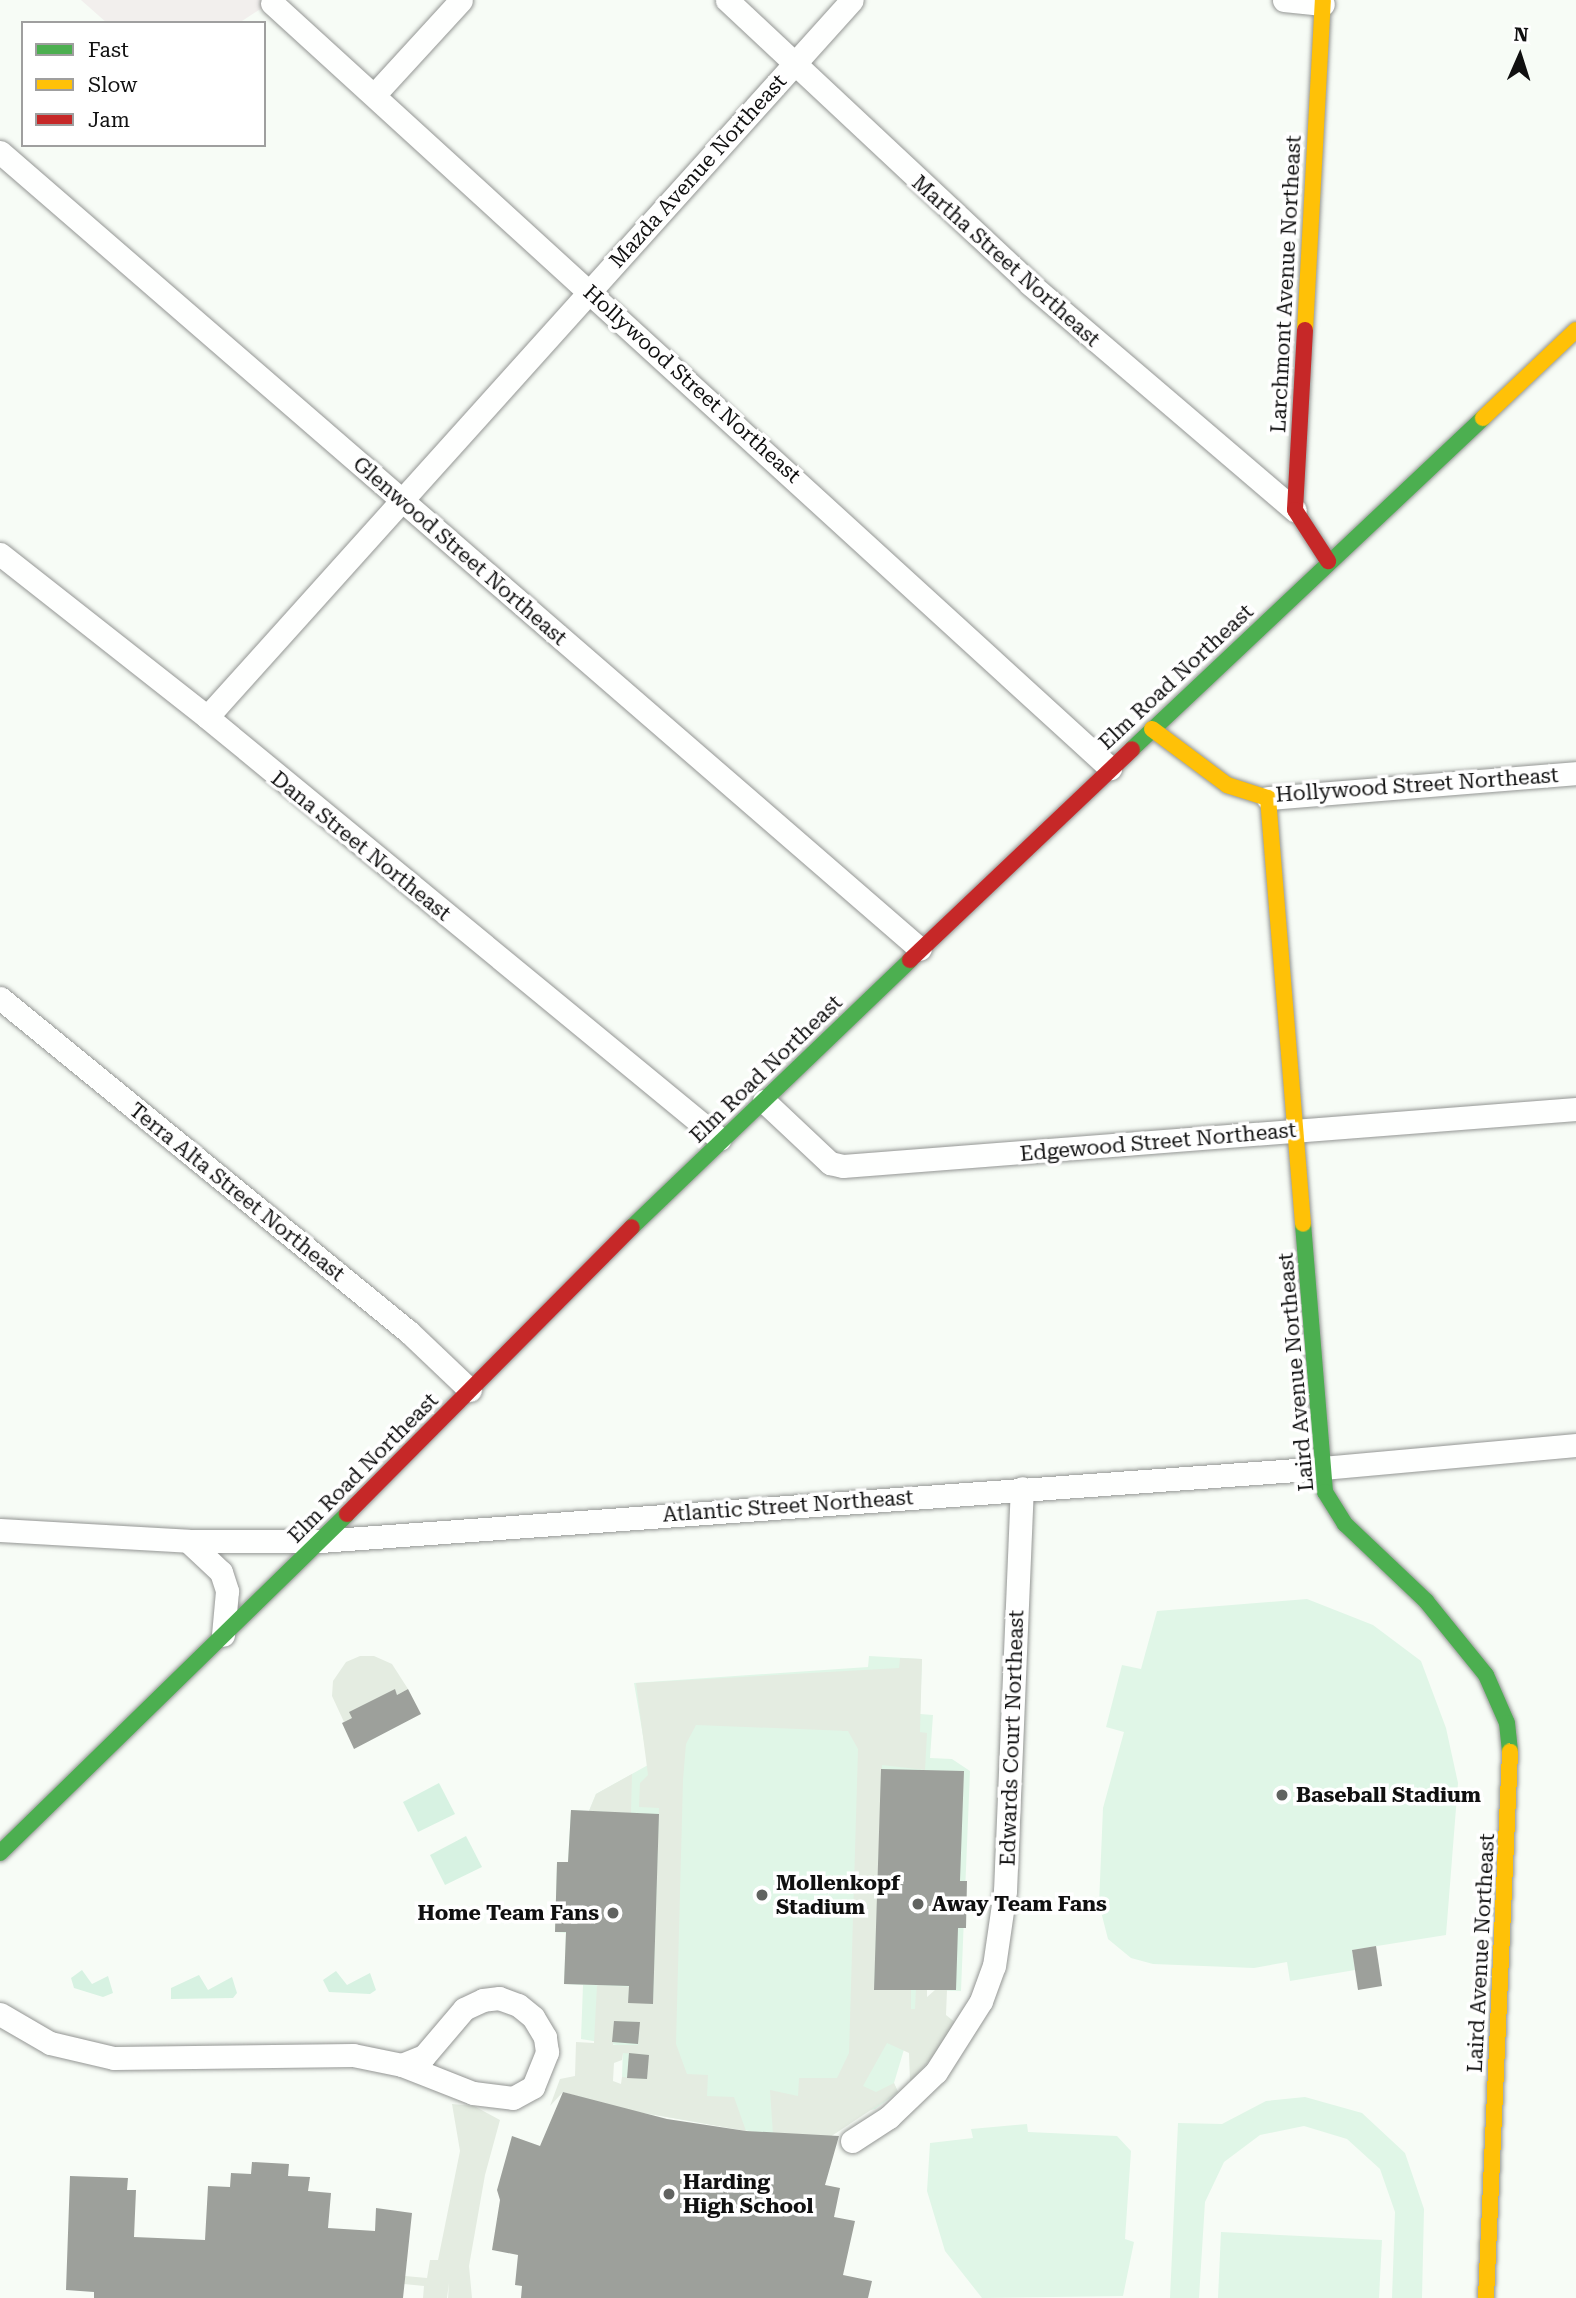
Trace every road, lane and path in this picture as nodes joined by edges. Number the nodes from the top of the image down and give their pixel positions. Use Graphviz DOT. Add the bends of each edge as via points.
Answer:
graph roads {
  1 [pos="461,0"];
  2 [pos="727,0"];
  3 [pos="852,0"];
  4 [pos="1284,0"];
  5 [pos="1323,2"];
  6 [pos="272,3"];
  7 [pos="794,65"];
  8 [pos="375,94"];
  9 [pos="0,152"];
  10 [pos="589,291"];
  11 [pos="1575,332"];
  12 [pos="402,501"];
  13 [pos="1295,510"];
  14 [pos="0,554"];
  15 [pos="1328,561"];
  16 [pos="207,718"];
  17 [pos="1153,729"];
  18 [pos="1110,768"];
  19 [pos="1576,773"];
  20 [pos="1268,797"];
  21 [pos="920,950"];
  22 [pos="0,998"];
  23 [pos="764,1101"];
  24 [pos="1576,1109"];
  25 [pos="1297,1131"];
  26 [pos="720,1139"];
  27 [pos="470,1390"];
  28 [pos="1576,1445"];
  29 [pos="1323,1468"];
  30 [pos="1023,1488"];
  31 [pos="0,1530"];
  32 [pos="188,1541"];
  33 [pos="320,1541"];
  34 [pos="223,1635"];
  35 [pos="0,1853"];
  36 [pos="0,2014"];
  37 [pos="402,2064"];
  38 [pos="852,2141"];
  39 [pos="1486,2298"];
  1 -- 8 [label="street"];
  2 -- 7 [label="street, Martha Street Northeast"];
  3 -- 7 [label="street, Mazda Avenue Northeast"];
  4 -- 5 [label="street"];
  5 -- 13 [label="street, Larchmont Avenue Northeast"];
  6 -- 8 [label="street, Hollywood Street Northeast"];
  7 -- 10 [label="street, Mazda Avenue Northeast"];
  7 -- 13 [label="street, Martha Street Northeast" via="1030,284"];
  8 -- 10 [label="street, Hollywood Street Northeast"];
  9 -- 12 [label="street, Glenwood Street Northeast"];
  10 -- 12 [label="street, Mazda Avenue Northeast"];
  10 -- 18 [label="street, Hollywood Street Northeast"];
  11 -- 15 [label="street, Elm Road Northeast"];
  12 -- 16 [label="street, Mazda Avenue Northeast"];
  12 -- 21 [label="street, Glenwood Street Northeast"];
  13 -- 15 [label="street"];
  14 -- 16 [label="street, Dana Street Northeast"];
  15 -- 17 [label="street, Elm Road Northeast"];
  16 -- 26 [label="street, Dana Street Northeast"];
  17 -- 18 [label="street, Elm Road Northeast"];
  17 -- 20 [label="street, Hollywood Street Northeast" via="1227,785"];
  18 -- 21 [label="street, Elm Road Northeast"];
  19 -- 20 [label="street, Hollywood Street Northeast"];
  20 -- 25 [label="street, Laird Avenue Northeast"];
  21 -- 23 [label="street, Elm Road Northeast"];
  22 -- 27 [label="street, Terra Alta Street Northeast" via="409,1332"];
  23 -- 25 [label="street, Edgewood Street Northeast" via="830,1163 843,1166"];
  23 -- 26 [label="street, Elm Road Northeast"];
  24 -- 25 [label="street, Edgewood Street Northeast"];
  25 -- 29 [label="street, Laird Avenue Northeast"];
  26 -- 27 [label="street, Elm Road Northeast"];
  27 -- 33 [label="street, Elm Road Northeast"];
  28 -- 29 [label="street, Atlantic Street Northeast"];
  29 -- 30 [label="street, Atlantic Street Northeast"];
  29 -- 39 [label="street, Laird Avenue Northeast" via="1325,1492 1334,1511 1452,1632 1486,1675 1507,1723 1511,1762"];
  30 -- 33 [label="street, Atlantic Street Northeast"];
  30 -- 38 [label="street, Edwards Court Northeast" via="1005,1891 994,1966 981,2001 936,2072 889,2117"];
  31 -- 32 [label="street, Atlantic Street Northeast"];
  32 -- 33 [label="street, Atlantic Street Northeast"];
  32 -- 34 [label="street" via="221,1572 227,1591"];
  33 -- 34 [label="street, Elm Road Northeast"];
  34 -- 35 [label="street, Elm Road Northeast"];
  36 -- 37 [label="street" via="50,2043 114,2058 191,2060 315,2053"];
  37 -- 37 [label="street" via="472,2093 513,2098 533,2087 547,2052 545,2037 533,2017 518,2005 499,1998 483,2000 464,2009 424,2056"];
}
